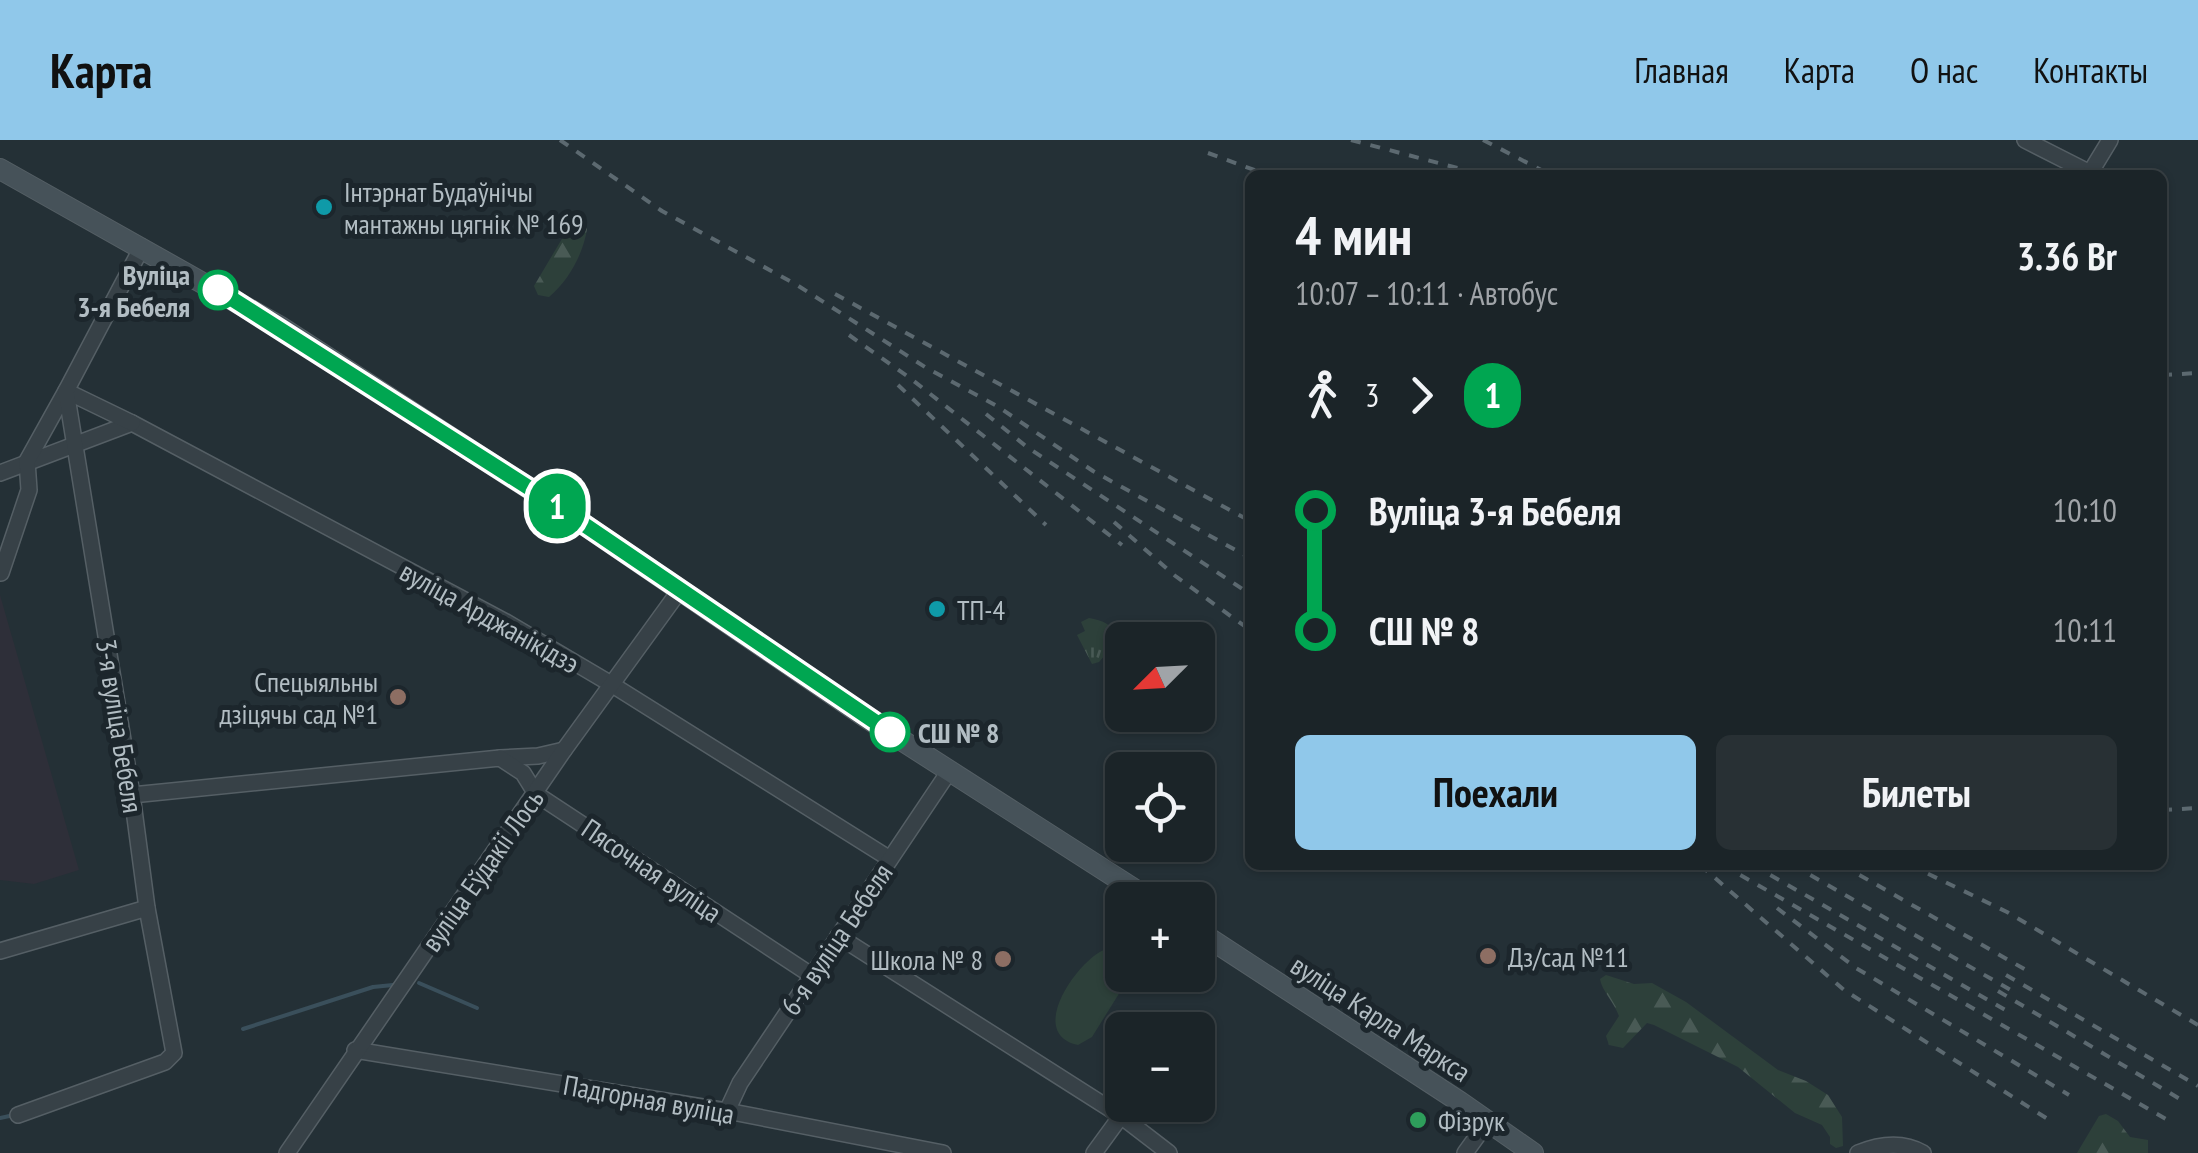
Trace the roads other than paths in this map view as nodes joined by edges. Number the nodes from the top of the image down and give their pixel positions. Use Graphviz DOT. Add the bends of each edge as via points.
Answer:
graph roads {
  1 [pos="2025,140"];
  2 [pos="2110,140"];
  3 [pos="0,169"];
  4 [pos="2082,170"];
  5 [pos="2092,170"];
  6 [pos="142,247"];
  7 [pos="66,390"];
  8 [pos="132,423"];
  9 [pos="75,443"];
  10 [pos="27,461"];
  11 [pos="0,473"];
  12 [pos="0,573"];
  13 [pos="680,590"];
  14 [pos="611,684"];
  15 [pos="564,750"];
  16 [pos="500,758"];
  17 [pos="950,770"];
  18 [pos="132,794"];
  19 [pos="536,794"];
  20 [pos="890,860"];
  21 [pos="1122,882"];
  22 [pos="146,908"];
  23 [pos="838,936"];
  24 [pos="1215,942"];
  25 [pos="0,950"];
  26 [pos="811,976"];
  27 [pos="355,1050"];
  28 [pos="1105,1106"];
  29 [pos="727,1111"];
  30 [pos="18,1116"];
  31 [pos="1488,1121"];
  32 [pos="1117,1122"];
  33 [pos="1129,1122"];
  34 [pos="1916,1149"];
  35 [pos="287,1153"];
  36 [pos="943,1153"];
  37 [pos="1094,1153"];
  38 [pos="1169,1153"];
  39 [pos="1465,1153"];
  40 [pos="1533,1153"];
  41 [pos="1858,1153"];
  1 -- 4 [label="street"];
  2 -- 5 [label="street"];
  3 -- 6 [label="main road"];
  6 -- 7 [label="street"];
  6 -- 13 [label="main road" via="279,326"];
  7 -- 8 [label="street, вуліца Арджанікідзэ"];
  7 -- 9 [label="street, 3-я вуліца Бебеля"];
  7 -- 10 [label="street"];
  8 -- 9 [label="street"];
  8 -- 14 [label="street, вуліца Арджанікідзэ"];
  9 -- 10 [label="street"];
  9 -- 18 [label="street, 3-я вуліца Бебеля"];
  10 -- 11 [label="street"];
  10 -- 12 [label="street" via="29,490"];
  13 -- 14 [label="street, вуліца Еўдакіі Лось"];
  13 -- 17 [label="main road"];
  14 -- 15 [label="street, вуліца Еўдакіі Лось"];
  14 -- 20 [label="street, вуліца Арджанікідзэ"];
  15 -- 16 [label="street"];
  15 -- 19 [label="street, вуліца Еўдакіі Лось"];
  16 -- 18 [label="street"];
  16 -- 19 [label="street, Пясочная вуліца" via="523,773"];
  17 -- 20 [label="street, 6-я вуліца Бебеля"];
  17 -- 21 [label="main road"];
  18 -- 22 [label="street, 3-я вуліца Бебеля"];
  19 -- 26 [label="street, Пясочная вуліца"];
  19 -- 27 [label="street, вуліца Еўдакіі Лось"];
  20 -- 23 [label="street, 6-я вуліца Бебеля"];
  22 -- 25 [label="street"];
  22 -- 30 [label="street, 3-я вуліца Бебеля" via="174,1053 166,1062"];
  23 -- 26 [label="street, 6-я вуліца Бебеля"];
  23 -- 28 [label="street"];
  24 -- 31 [label="main road, вуліца Карла Маркса"];
  26 -- 29 [label="street, 6-я вуліца Бебеля"];
  27 -- 29 [label="street, Падгорная вуліца"];
  27 -- 35 [label="street, вуліца Еўдакіі Лось"];
  29 -- 36 [label="street, Падгорная вуліца"];
  31 -- 39 [label="street"];
  31 -- 40 [label="main road, вуліца Карла Маркса"];
  32 -- 37 [label="street"];
  33 -- 38 [label="street"];
  34 -- 41 [label="street" via="1877,1146"];
}
